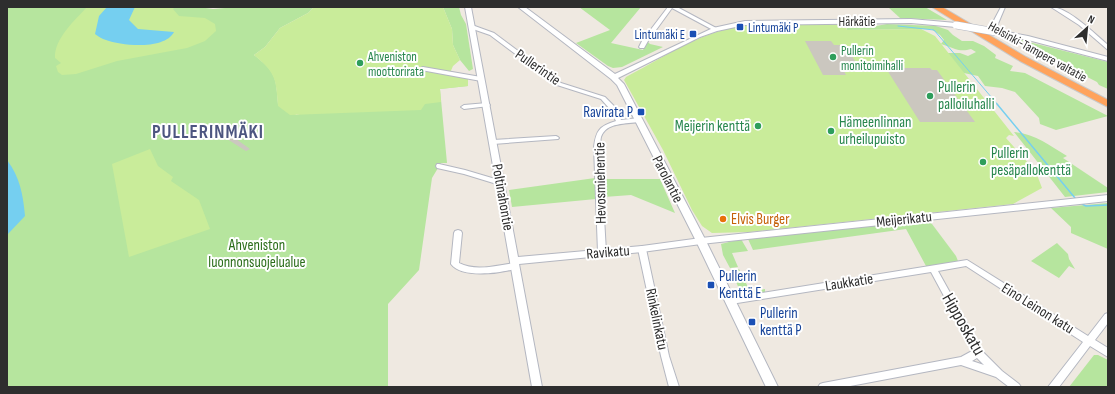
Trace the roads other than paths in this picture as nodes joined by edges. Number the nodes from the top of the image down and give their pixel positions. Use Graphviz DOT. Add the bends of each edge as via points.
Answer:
graph roads {
  1 [pos="468,7"];
  2 [pos="521,7"];
  3 [pos="670,7"];
  4 [pos="674,7"];
  5 [pos="936,7"];
  6 [pos="944,7"];
  7 [pos="1003,7"];
  8 [pos="1053,7"];
  9 [pos="472,27"];
  10 [pos="715,29"];
  11 [pos="995,29"];
  12 [pos="642,48"];
  13 [pos="1108,48"];
  14 [pos="1108,59"];
  15 [pos="423,70"];
  16 [pos="614,77"];
  17 [pos="481,79"];
  18 [pos="1108,98"];
  19 [pos="1108,104"];
  20 [pos="487,105"];
  21 [pos="464,107"];
  22 [pos="639,120"];
  23 [pos="619,122"];
  24 [pos="556,138"];
  25 [pos="493,142"];
  26 [pos="439,166"];
  27 [pos="500,183"];
  28 [pos="1108,198"];
  29 [pos="458,233"];
  30 [pos="701,241"];
  31 [pos="642,250"];
  32 [pos="602,252"];
  33 [pos="967,263"];
  34 [pos="515,264"];
  35 [pos="933,269"];
  36 [pos="730,301"];
  37 [pos="1108,317"];
  38 [pos="1089,341"];
  39 [pos="976,347"];
  40 [pos="1108,353"];
  41 [pos="961,361"];
  42 [pos="999,374"];
  43 [pos="537,387"];
  44 [pos="674,387"];
  45 [pos="772,387"];
  46 [pos="823,387"];
  47 [pos="1016,387"];
  48 [pos="1053,387"];
  1 -- 9 [label="street, Poltinahontie"];
  2 -- 16 [label="main road, Parolantie"];
  3 -- 12 [label="street"];
  4 -- 10 [label="street"];
  5 -- 19 [label="highway, Helsinki-Tampere valtatie" via="1023,59"];
  6 -- 18 [label="highway, Helsinki-Tampere valtatie" via="1029,57"];
  7 -- 11 [label="street"];
  8 -- 13 [label="street" via="1075,19"];
  9 -- 17 [label="street, Poltinahontie"];
  9 -- 23 [label="street, Pullerintie" via="492,34 559,84 603,98 612,107"];
  10 -- 11 [label="main road, Härkätie, bridge" via="767,22 906,21"];
  10 -- 16 [label="main road, Härkätie"];
  11 -- 14 [label="main road, Härkätie"];
  15 -- 17 [label="street"];
  16 -- 22 [label="main road, Parolantie"];
  17 -- 20 [label="street, Poltinahontie"];
  20 -- 21 [label="street"];
  20 -- 25 [label="street, Poltinahontie"];
  22 -- 23 [label="street, Hevosmiehentie"];
  22 -- 30 [label="main road, Parolantie"];
  23 -- 32 [label="street, Hevosmiehentie" via="605,127 599,135 597,147"];
  24 -- 25 [label="street"];
  25 -- 27 [label="street, Poltinahontie"];
  26 -- 27 [label="street"];
  27 -- 34 [label="street, Poltinahontie"];
  28 -- 30 [label="street, Meijerikatu"];
  29 -- 34 [label="street" via="456,264 460,267 487,270"];
  30 -- 31 [label="street, Ravikatu"];
  30 -- 36 [label="main road, Parolantie"];
  31 -- 32 [label="street, Ravikatu"];
  31 -- 44 [label="street, Rinkelinkatu" via="664,356"];
  32 -- 34 [label="street, Ravikatu"];
  33 -- 35 [label="street, Laukkatie"];
  33 -- 38 [label="street, Eino Leinon katu"];
  34 -- 43 [label="street, Poltinahontie"];
  35 -- 36 [label="street, Laukkatie"];
  35 -- 39 [label="street, Hipposkatu"];
  36 -- 45 [label="main road, Parolantie"];
  37 -- 38 [label="street"];
  38 -- 40 [label="street, Eino Leinon katu"];
  38 -- 48 [label="street"];
  39 -- 41 [label="street" via="976,353 971,358"];
  39 -- 42 [label="street, Hipposkatu" via="980,355"];
  41 -- 42 [label="street"];
  41 -- 46 [label="street"];
  42 -- 47 [label="street"];
}
